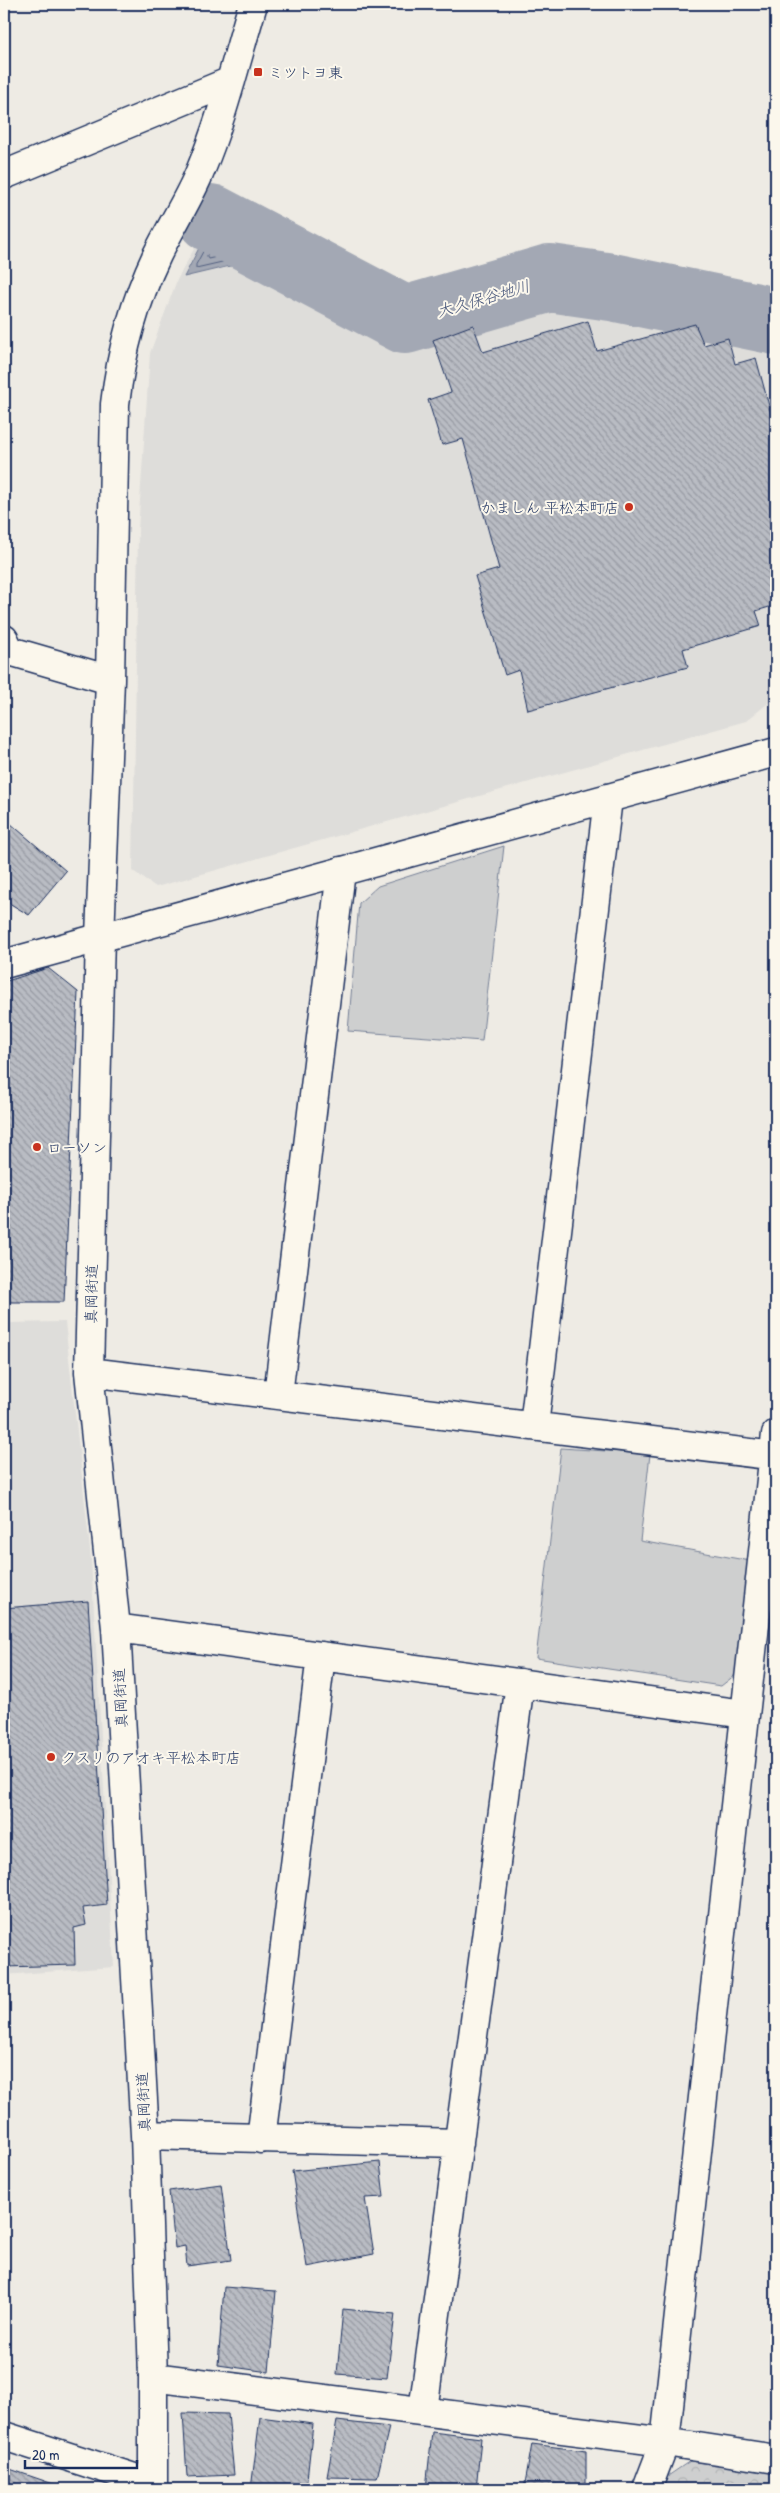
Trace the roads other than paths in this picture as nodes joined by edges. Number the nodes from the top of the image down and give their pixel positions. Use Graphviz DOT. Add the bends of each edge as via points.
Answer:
graph roads {
  1 [pos="252,4"];
  2 [pos="231,81"];
  3 [pos="4,174"];
  4 [pos="4,639"];
  5 [pos="110,680"];
  6 [pos="776,752"];
  7 [pos="608,798"];
  8 [pos="341,871"];
  9 [pos="100,937"];
  10 [pos="4,964"];
  11 [pos="89,1372"];
  12 [pos="278,1395"];
  13 [pos="534,1426"];
  14 [pos="775,1448"];
  15 [pos="116,1628"];
  16 [pos="321,1656"];
  17 [pos="520,1683"];
  18 [pos="745,1714"];
  19 [pos="145,2136"];
  20 [pos="262,2139"];
  21 [pos="459,2143"];
  22 [pos="153,2377"];
  23 [pos="422,2411"];
  24 [pos="4,2436"];
  25 [pos="665,2442"];
  26 [pos="776,2459"];
  27 [pos="153,2487"];
  28 [pos="647,2489"];
  1 -- 2 [label="street, 真岡街道"];
  2 -- 3 [label="street"];
  2 -- 5 [label="street, 真岡街道" via="199,175 156,257 130,323 120,360 115,404"];
  4 -- 5 [label="street" via="10,651"];
  5 -- 9 [label="street, 真岡街道"];
  6 -- 7 [label="street"];
  7 -- 8 [label="street"];
  7 -- 13 [label="street"];
  8 -- 9 [label="street"];
  8 -- 12 [label="street"];
  9 -- 10 [label="street"];
  9 -- 11 [label="street, 真岡街道"];
  11 -- 12 [label="street"];
  11 -- 15 [label="street, 真岡街道"];
  12 -- 13 [label="street"];
  13 -- 14 [label="street"];
  14 -- 18 [label="street"];
  15 -- 16 [label="street"];
  15 -- 19 [label="street, 真岡街道"];
  16 -- 17 [label="street"];
  16 -- 20 [label="street"];
  17 -- 18 [label="street"];
  17 -- 21 [label="street"];
  18 -- 25 [label="street"];
  19 -- 20 [label="street"];
  19 -- 22 [label="street, 真岡街道"];
  20 -- 21 [label="street"];
  21 -- 23 [label="street"];
  22 -- 23 [label="street"];
  22 -- 27 [label="street, 真岡街道"];
  23 -- 25 [label="street"];
  24 -- 27 [label="street"];
  25 -- 26 [label="street"];
  25 -- 28 [label="street"];
}
